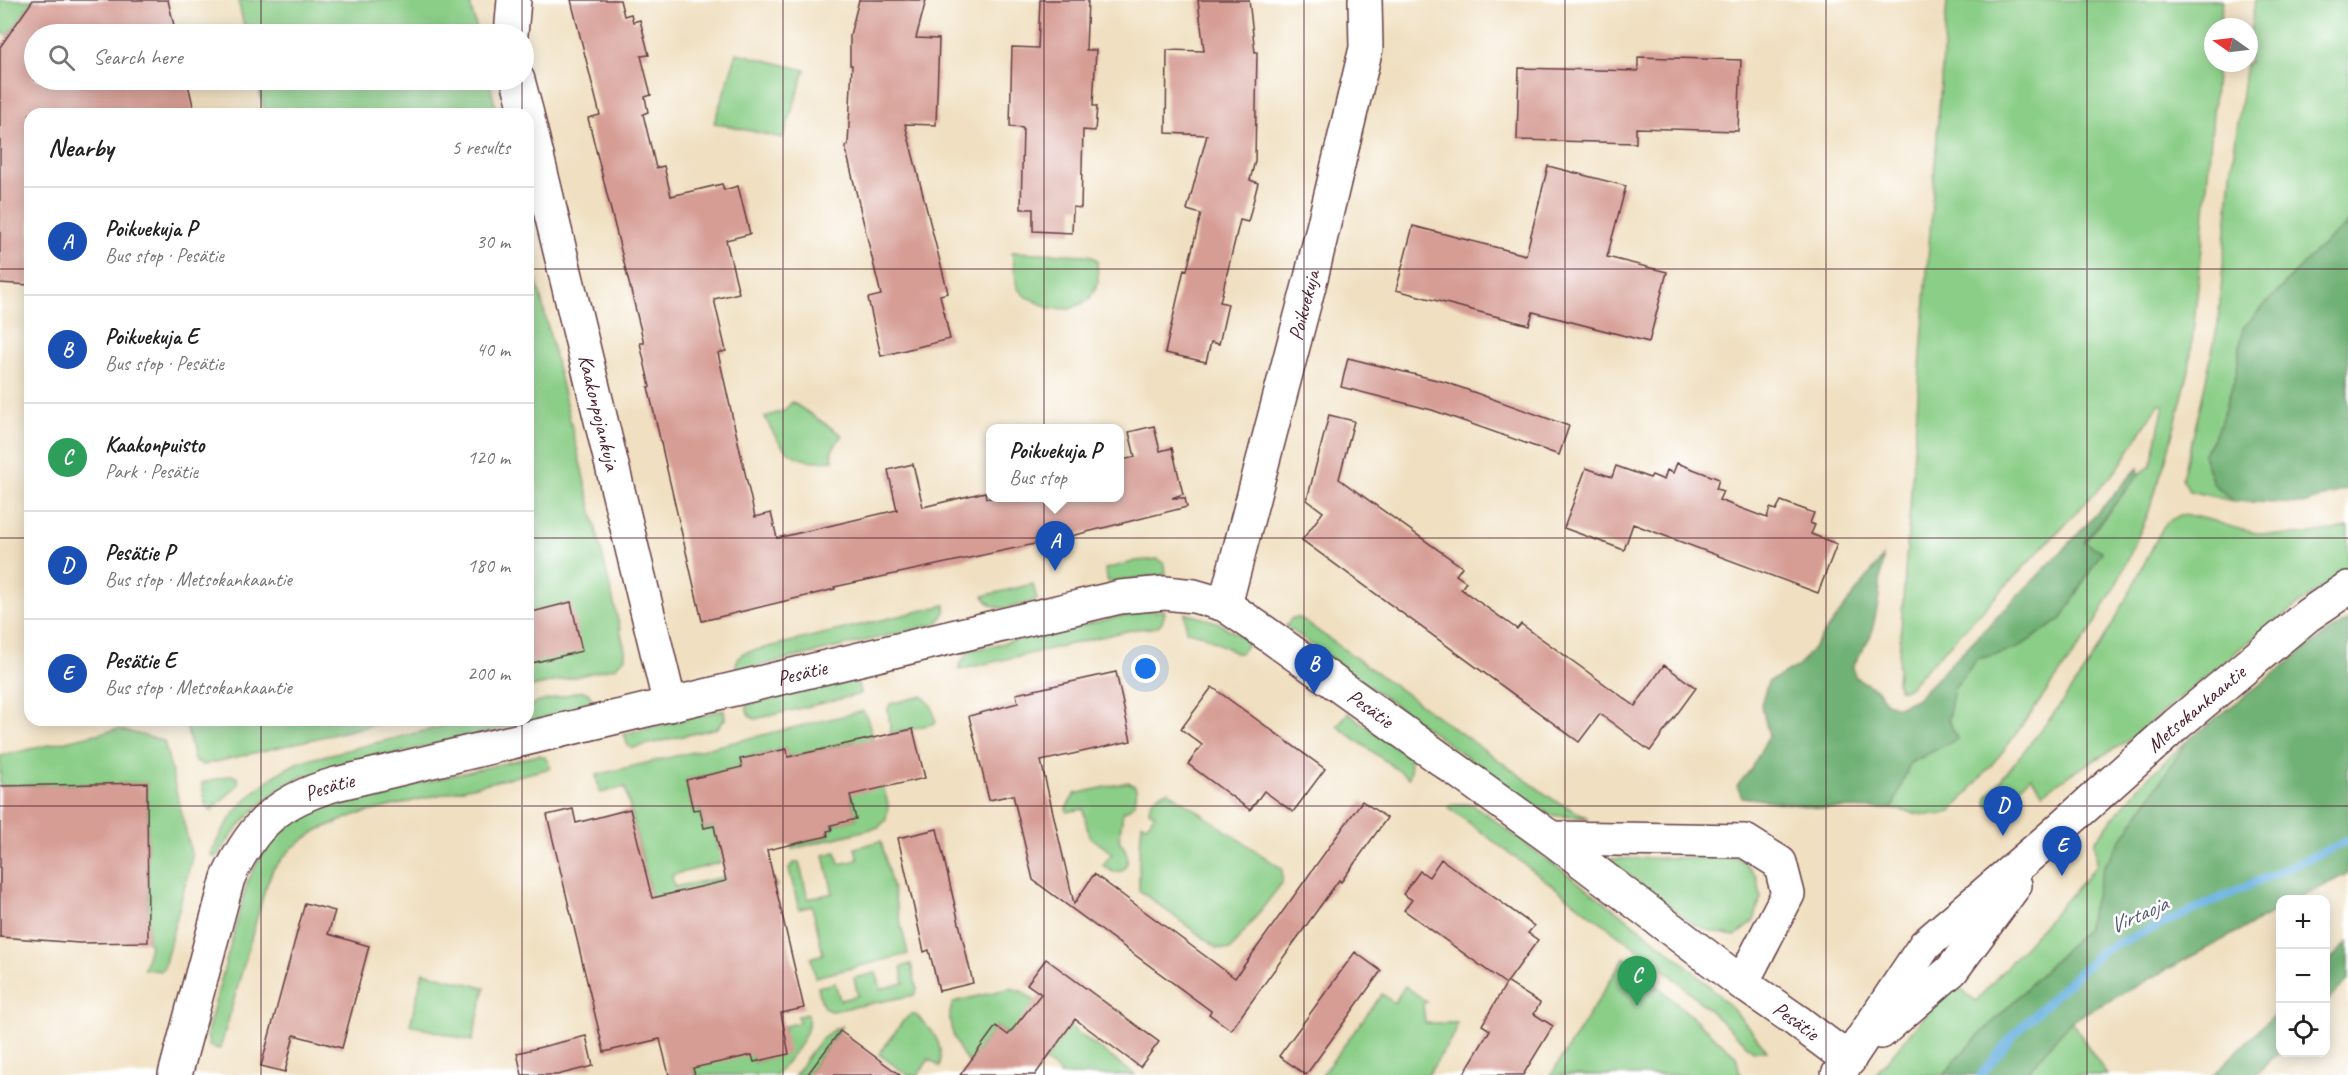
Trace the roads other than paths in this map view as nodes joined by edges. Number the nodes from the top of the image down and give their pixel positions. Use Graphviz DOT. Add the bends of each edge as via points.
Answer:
graph roads {
  1 [pos="514,0"];
  2 [pos="1365,0"];
  3 [pos="512,24"];
  4 [pos="521,90"];
  5 [pos="525,108"];
  6 [pos="534,143"];
  7 [pos="2348,588"];
  8 [pos="1225,605"];
  9 [pos="670,705"];
  10 [pos="1551,838"];
  11 [pos="1742,983"];
  12 [pos="1843,1068"];
  13 [pos="175,1075"];
  1 -- 3 [label="street"];
  2 -- 8 [label="street, Poikuekuja" via="1366,48 1311,278"];
  4 -- 5 [label="street"];
  6 -- 9 [label="street, Kaakonpojankuja"];
  7 -- 12 [label="street, Metsokankaantie" via="2308,615 2177,724 2050,837 1952,970"];
  8 -- 9 [label="street, Pesätie" via="1175,594 1120,597"];
  8 -- 10 [label="street, Pesätie"];
  9 -- 13 [label="street, Pesätie" via="336,784 290,801 256,830 239,852 228,878"];
  10 -- 11 [label="street, Pesätie"];
  10 -- 11 [label="street" via="1745,841 1780,863 1788,894"];
  11 -- 12 [label="street, Pesätie" via="1797,1021"];
}
